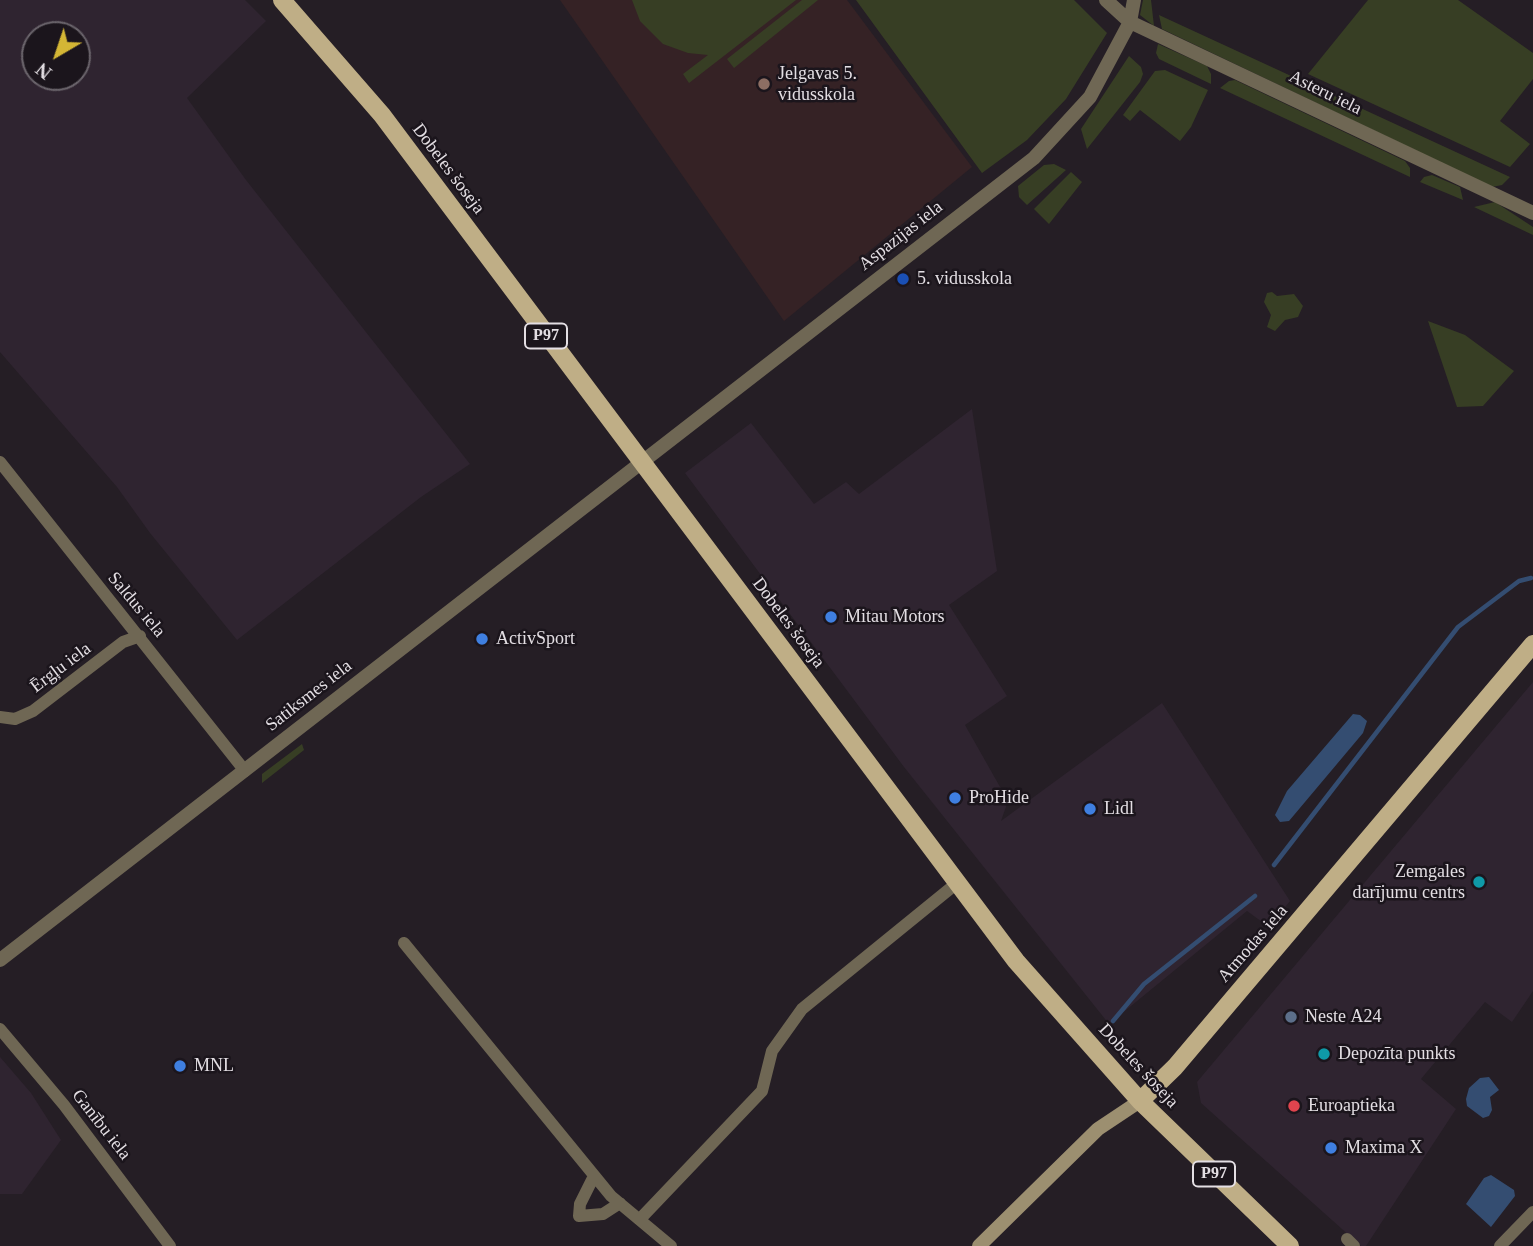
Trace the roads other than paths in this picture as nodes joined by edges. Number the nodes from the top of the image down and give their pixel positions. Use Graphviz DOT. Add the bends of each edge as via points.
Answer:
graph roads {
  1 [pos="282,0"];
  2 [pos="1106,0"];
  3 [pos="1134,0"];
  4 [pos="1130,22"];
  5 [pos="1533,213"];
  6 [pos="0,462"];
  7 [pos="641,463"];
  8 [pos="140,636"];
  9 [pos="1533,644"];
  10 [pos="0,717"];
  11 [pos="245,771"];
  12 [pos="957,883"];
  13 [pos="404,943"];
  14 [pos="0,960"];
  15 [pos="0,1029"];
  16 [pos="1140,1101"];
  17 [pos="594,1176"];
  18 [pos="620,1203"];
  19 [pos="1533,1212"];
  20 [pos="641,1218"];
  21 [pos="170,1246"];
  22 [pos="671,1246"];
  23 [pos="979,1246"];
  24 [pos="1290,1246"];
  25 [pos="1500,1246"];
  1 -- 7 [label="main road, Dobeles šoseja / P97" via="382,115"];
  2 -- 4 [label="street, Asteru iela"];
  3 -- 4 [label="street, Aspazijas iela"];
  4 -- 5 [label="street, Asteru iela"];
  4 -- 7 [label="street, Aspazijas iela" via="1090,97 1034,158"];
  6 -- 8 [label="street, Saldus iela" via="108,602"];
  7 -- 11 [label="street, Satiksmes iela"];
  7 -- 12 [label="main road, Dobeles šoseja / P97"];
  8 -- 10 [label="street, Ērgļu iela" via="123,642 33,710 15,719"];
  8 -- 11 [label="street, Saldus iela"];
  9 -- 16 [label="main road, Atmodas iela" via="1175,1067"];
  11 -- 14 [label="street, Satiksmes iela"];
  12 -- 16 [label="main road, Dobeles šoseja / P97" via="1016,961"];
  12 -- 20 [label="street" via="802,1009 772,1051 762,1091"];
  13 -- 17 [label="street"];
  15 -- 21 [label="street, Ganību iela" via="64,1105"];
  16 -- 23 [label="main road, Atmodas iela" via="1098,1129"];
  16 -- 24 [label="main road, Dobeles šoseja / P97"];
  17 -- 18 [label="street"];
  17 -- 18 [label="street" via="579,1216 604,1214"];
  18 -- 20 [label="street"];
  19 -- 25 [label="street"];
  20 -- 22 [label="street"];
}
